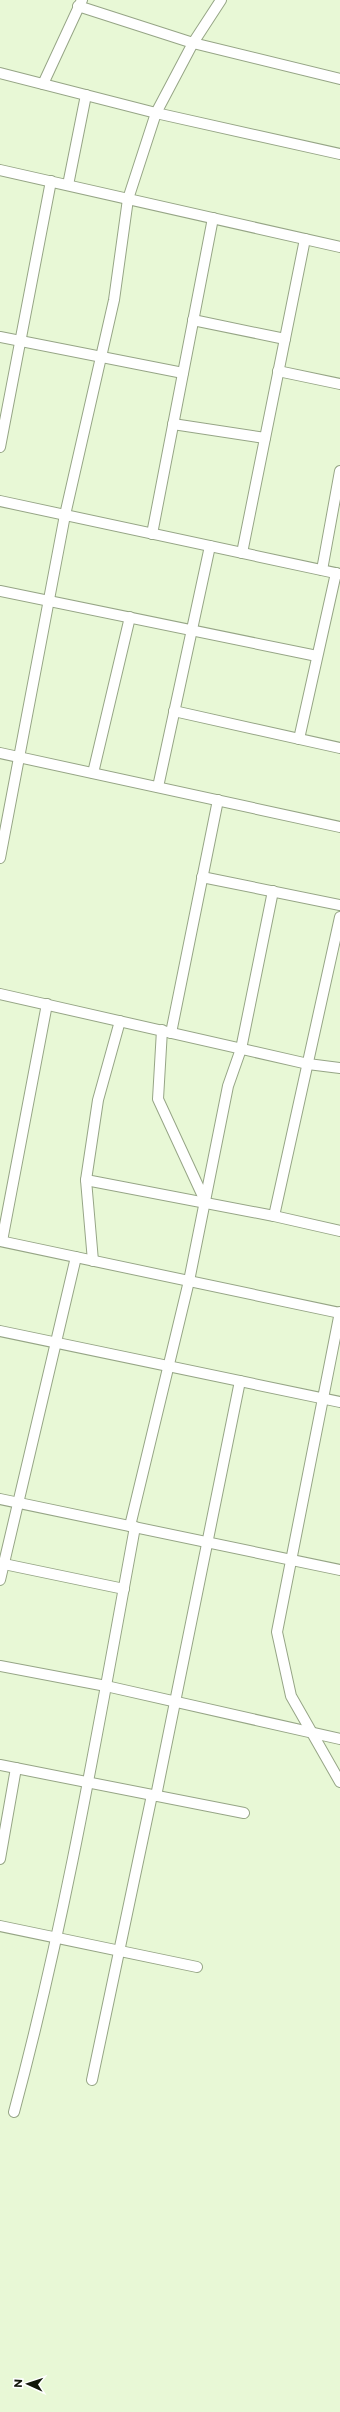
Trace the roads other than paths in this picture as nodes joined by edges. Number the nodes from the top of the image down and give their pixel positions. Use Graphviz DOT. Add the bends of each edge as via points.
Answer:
graph roads {
  1 [pos="221,0"];
  2 [pos="80,3"];
  3 [pos="193,43"];
  4 [pos="0,73"];
  5 [pos="340,79"];
  6 [pos="43,84"];
  7 [pos="86,95"];
  8 [pos="156,112"];
  9 [pos="340,154"];
  10 [pos="0,170"];
  11 [pos="51,181"];
  12 [pos="68,185"];
  13 [pos="128,199"];
  14 [pos="213,218"];
  15 [pos="305,239"];
  16 [pos="340,247"];
  17 [pos="193,320"];
  18 [pos="0,337"];
  19 [pos="285,340"];
  20 [pos="20,341"];
  21 [pos="101,357"];
  22 [pos="278,371"];
  23 [pos="183,373"];
  24 [pos="340,384"];
  25 [pos="173,424"];
  26 [pos="265,438"];
  27 [pos="0,447"];
  28 [pos="340,471"];
  29 [pos="0,501"];
  30 [pos="65,515"];
  31 [pos="152,534"];
  32 [pos="210,546"];
  33 [pos="242,553"];
  34 [pos="322,570"];
  35 [pos="338,574"];
  36 [pos="0,591"];
  37 [pos="49,601"];
  38 [pos="130,618"];
  39 [pos="192,630"];
  40 [pos="317,656"];
  41 [pos="174,711"];
  42 [pos="300,739"];
  43 [pos="340,748"];
  44 [pos="0,754"];
  45 [pos="19,757"];
  46 [pos="93,773"];
  47 [pos="158,787"];
  48 [pos="218,800"];
  49 [pos="340,827"];
  50 [pos="0,858"];
  51 [pos="202,877"];
  52 [pos="273,891"];
  53 [pos="340,905"];
  54 [pos="340,917"];
  55 [pos="0,994"];
  56 [pos="47,1004"];
  57 [pos="120,1021"];
  58 [pos="166,1032"];
  59 [pos="241,1049"];
  60 [pos="308,1064"];
  61 [pos="340,1068"];
  62 [pos="86,1180"];
  63 [pos="206,1203"];
  64 [pos="274,1216"];
  65 [pos="340,1231"];
  66 [pos="1,1241"];
  67 [pos="76,1257"];
  68 [pos="93,1261"];
  69 [pos="189,1281"];
  70 [pos="340,1312"];
  71 [pos="0,1331"];
  72 [pos="56,1343"];
  73 [pos="169,1366"];
  74 [pos="240,1380"];
  75 [pos="323,1397"];
  76 [pos="340,1402"];
  77 [pos="0,1499"];
  78 [pos="19,1503"];
  79 [pos="132,1526"];
  80 [pos="208,1542"];
  81 [pos="291,1558"];
  82 [pos="4,1564"];
  83 [pos="340,1570"];
  84 [pos="0,1580"];
  85 [pos="124,1589"];
  86 [pos="0,1666"];
  87 [pos="106,1686"];
  88 [pos="176,1702"];
  89 [pos="311,1732"];
  90 [pos="340,1738"];
  91 [pos="0,1765"];
  92 [pos="16,1768"];
  93 [pos="88,1782"];
  94 [pos="340,1782"];
  95 [pos="154,1795"];
  96 [pos="244,1813"];
  97 [pos="0,1859"];
  98 [pos="0,1926"];
  99 [pos="56,1938"];
  100 [pos="119,1951"];
  101 [pos="197,1967"];
  102 [pos="92,2080"];
  103 [pos="14,2112"];
  1 -- 3 [label="street"];
  2 -- 3 [label="street"];
  2 -- 6 [label="street"];
  3 -- 5 [label="street"];
  3 -- 8 [label="street"];
  4 -- 6 [label="street"];
  6 -- 7 [label="street"];
  7 -- 8 [label="street"];
  7 -- 12 [label="street"];
  8 -- 9 [label="street"];
  8 -- 13 [label="street"];
  10 -- 11 [label="street"];
  11 -- 12 [label="street"];
  11 -- 20 [label="street"];
  12 -- 13 [label="street"];
  13 -- 14 [label="street"];
  13 -- 21 [label="street" via="114,300"];
  14 -- 15 [label="street"];
  14 -- 17 [label="street"];
  15 -- 16 [label="street"];
  15 -- 19 [label="street"];
  17 -- 19 [label="street"];
  17 -- 23 [label="street"];
  18 -- 20 [label="street"];
  19 -- 22 [label="street"];
  20 -- 21 [label="street"];
  20 -- 27 [label="street"];
  21 -- 23 [label="street"];
  21 -- 30 [label="street"];
  22 -- 24 [label="street"];
  22 -- 26 [label="street"];
  23 -- 25 [label="street"];
  25 -- 26 [label="street"];
  25 -- 31 [label="street"];
  26 -- 33 [label="street"];
  28 -- 34 [label="street"];
  29 -- 30 [label="street"];
  30 -- 31 [label="street"];
  30 -- 37 [label="street"];
  31 -- 32 [label="street"];
  32 -- 33 [label="street"];
  32 -- 39 [label="street"];
  33 -- 34 [label="street"];
  34 -- 35 [label="street"];
  35 -- 40 [label="street"];
  36 -- 37 [label="street"];
  37 -- 38 [label="street"];
  37 -- 45 [label="street"];
  38 -- 39 [label="street"];
  38 -- 46 [label="street"];
  39 -- 40 [label="street"];
  39 -- 41 [label="street"];
  40 -- 42 [label="street"];
  41 -- 42 [label="street"];
  41 -- 47 [label="street"];
  42 -- 43 [label="street"];
  44 -- 45 [label="street"];
  45 -- 46 [label="street"];
  45 -- 50 [label="street"];
  46 -- 47 [label="street"];
  47 -- 48 [label="street"];
  48 -- 49 [label="street"];
  48 -- 51 [label="street"];
  51 -- 52 [label="street"];
  51 -- 58 [label="street"];
  52 -- 53 [label="street"];
  52 -- 59 [label="street"];
  54 -- 60 [label="street"];
  55 -- 56 [label="street"];
  56 -- 57 [label="street"];
  56 -- 66 [label="street"];
  57 -- 58 [label="street"];
  57 -- 62 [label="street" via="98,1100"];
  58 -- 59 [label="street"];
  58 -- 63 [label="street" via="158,1099"];
  59 -- 60 [label="street"];
  59 -- 63 [label="street" via="228,1086"];
  60 -- 61 [label="street"];
  60 -- 64 [label="street"];
  62 -- 63 [label="street"];
  62 -- 68 [label="street"];
  63 -- 64 [label="street"];
  63 -- 69 [label="street"];
  64 -- 65 [label="street"];
  66 -- 67 [label="street"];
  67 -- 68 [label="street"];
  67 -- 72 [label="street"];
  68 -- 69 [label="street"];
  69 -- 70 [label="street"];
  69 -- 73 [label="street"];
  70 -- 75 [label="street"];
  71 -- 72 [label="street"];
  72 -- 73 [label="street"];
  72 -- 78 [label="street"];
  73 -- 74 [label="street"];
  73 -- 79 [label="street"];
  74 -- 75 [label="street"];
  74 -- 80 [label="street"];
  75 -- 76 [label="street"];
  75 -- 81 [label="street"];
  77 -- 78 [label="street"];
  78 -- 79 [label="street"];
  78 -- 82 [label="street"];
  79 -- 80 [label="street"];
  79 -- 85 [label="street"];
  80 -- 81 [label="street"];
  80 -- 88 [label="street"];
  81 -- 83 [label="street"];
  81 -- 89 [label="street" via="277,1632 291,1696"];
  82 -- 84 [label="street"];
  82 -- 85 [label="street"];
  85 -- 87 [label="street"];
  86 -- 87 [label="street"];
  87 -- 88 [label="street"];
  87 -- 93 [label="street"];
  88 -- 89 [label="street"];
  88 -- 95 [label="street"];
  89 -- 90 [label="street"];
  89 -- 94 [label="street"];
  91 -- 92 [label="street"];
  92 -- 93 [label="street"];
  92 -- 97 [label="street"];
  93 -- 95 [label="street"];
  93 -- 99 [label="street"];
  95 -- 96 [label="street"];
  95 -- 100 [label="street"];
  98 -- 99 [label="street"];
  99 -- 100 [label="street"];
  99 -- 103 [label="street" via="38,2023"];
  100 -- 101 [label="street"];
  100 -- 102 [label="street"];
}
